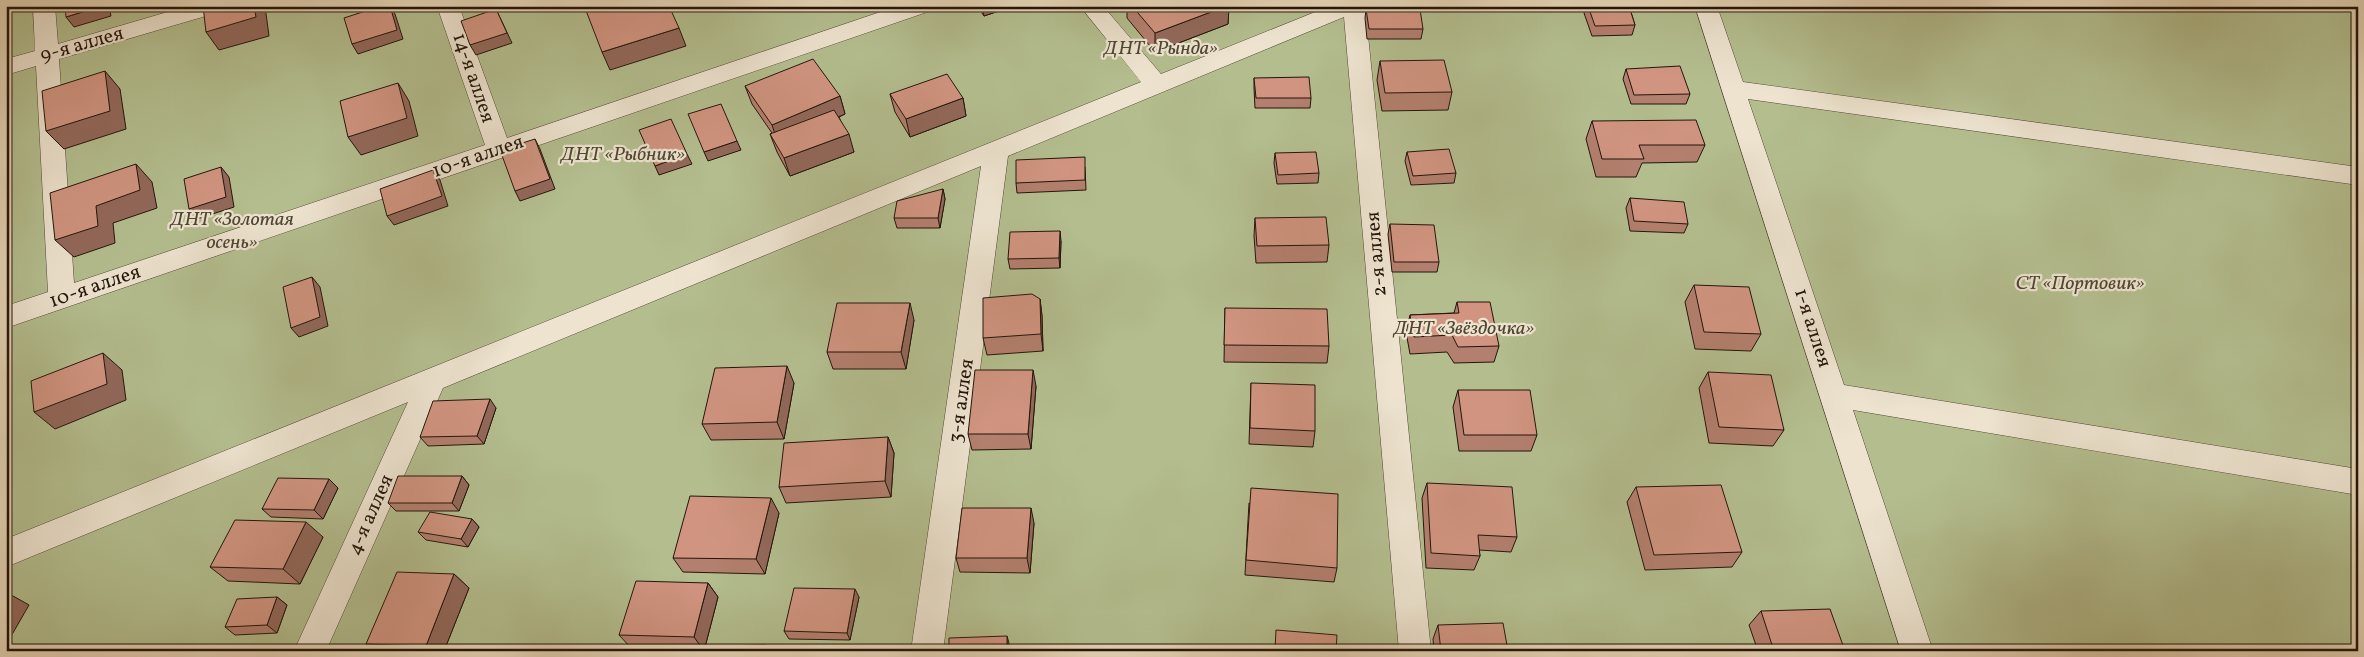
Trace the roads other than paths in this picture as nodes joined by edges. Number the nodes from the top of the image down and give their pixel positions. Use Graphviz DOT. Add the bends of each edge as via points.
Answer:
graph roads {
  1 [pos="44,6"];
  2 [pos="215,6"];
  3 [pos="448,6"];
  4 [pos="922,6"];
  5 [pos="1091,6"];
  6 [pos="1353,6"];
  7 [pos="1706,6"];
  8 [pos="47,55"];
  9 [pos="6,67"];
  10 [pos="1157,85"];
  11 [pos="1733,89"];
  12 [pos="499,150"];
  13 [pos="996,150"];
  14 [pos="2358,176"];
  15 [pos="62,298"];
  16 [pos="6,317"];
  17 [pos="432,380"];
  18 [pos="1834,395"];
  19 [pos="2358,482"];
  20 [pos="6,553"];
  21 [pos="310,651"];
  22 [pos="927,651"];
  23 [pos="1414,651"];
  24 [pos="1917,651"];
  1 -- 8 [label="lane"];
  2 -- 8 [label="lane, 9-я аллея"];
  3 -- 12 [label="lane, 14-я аллея"];
  4 -- 12 [label="lane, 10-я аллея"];
  5 -- 10 [label="lane"];
  6 -- 10 [label="lane"];
  6 -- 23 [label="lane, 2-я аллея"];
  7 -- 11 [label="lane, 1-я аллея"];
  8 -- 9 [label="lane, 9-я аллея"];
  8 -- 15 [label="lane"];
  10 -- 13 [label="lane"];
  11 -- 14 [label="lane"];
  11 -- 18 [label="lane, 1-я аллея"];
  12 -- 15 [label="lane, 10-я аллея"];
  13 -- 17 [label="lane"];
  13 -- 22 [label="lane, 3-я аллея"];
  15 -- 16 [label="lane, 10-я аллея"];
  17 -- 20 [label="lane"];
  17 -- 21 [label="lane, 4-я аллея"];
  18 -- 19 [label="lane"];
  18 -- 24 [label="lane, 1-я аллея"];
}
